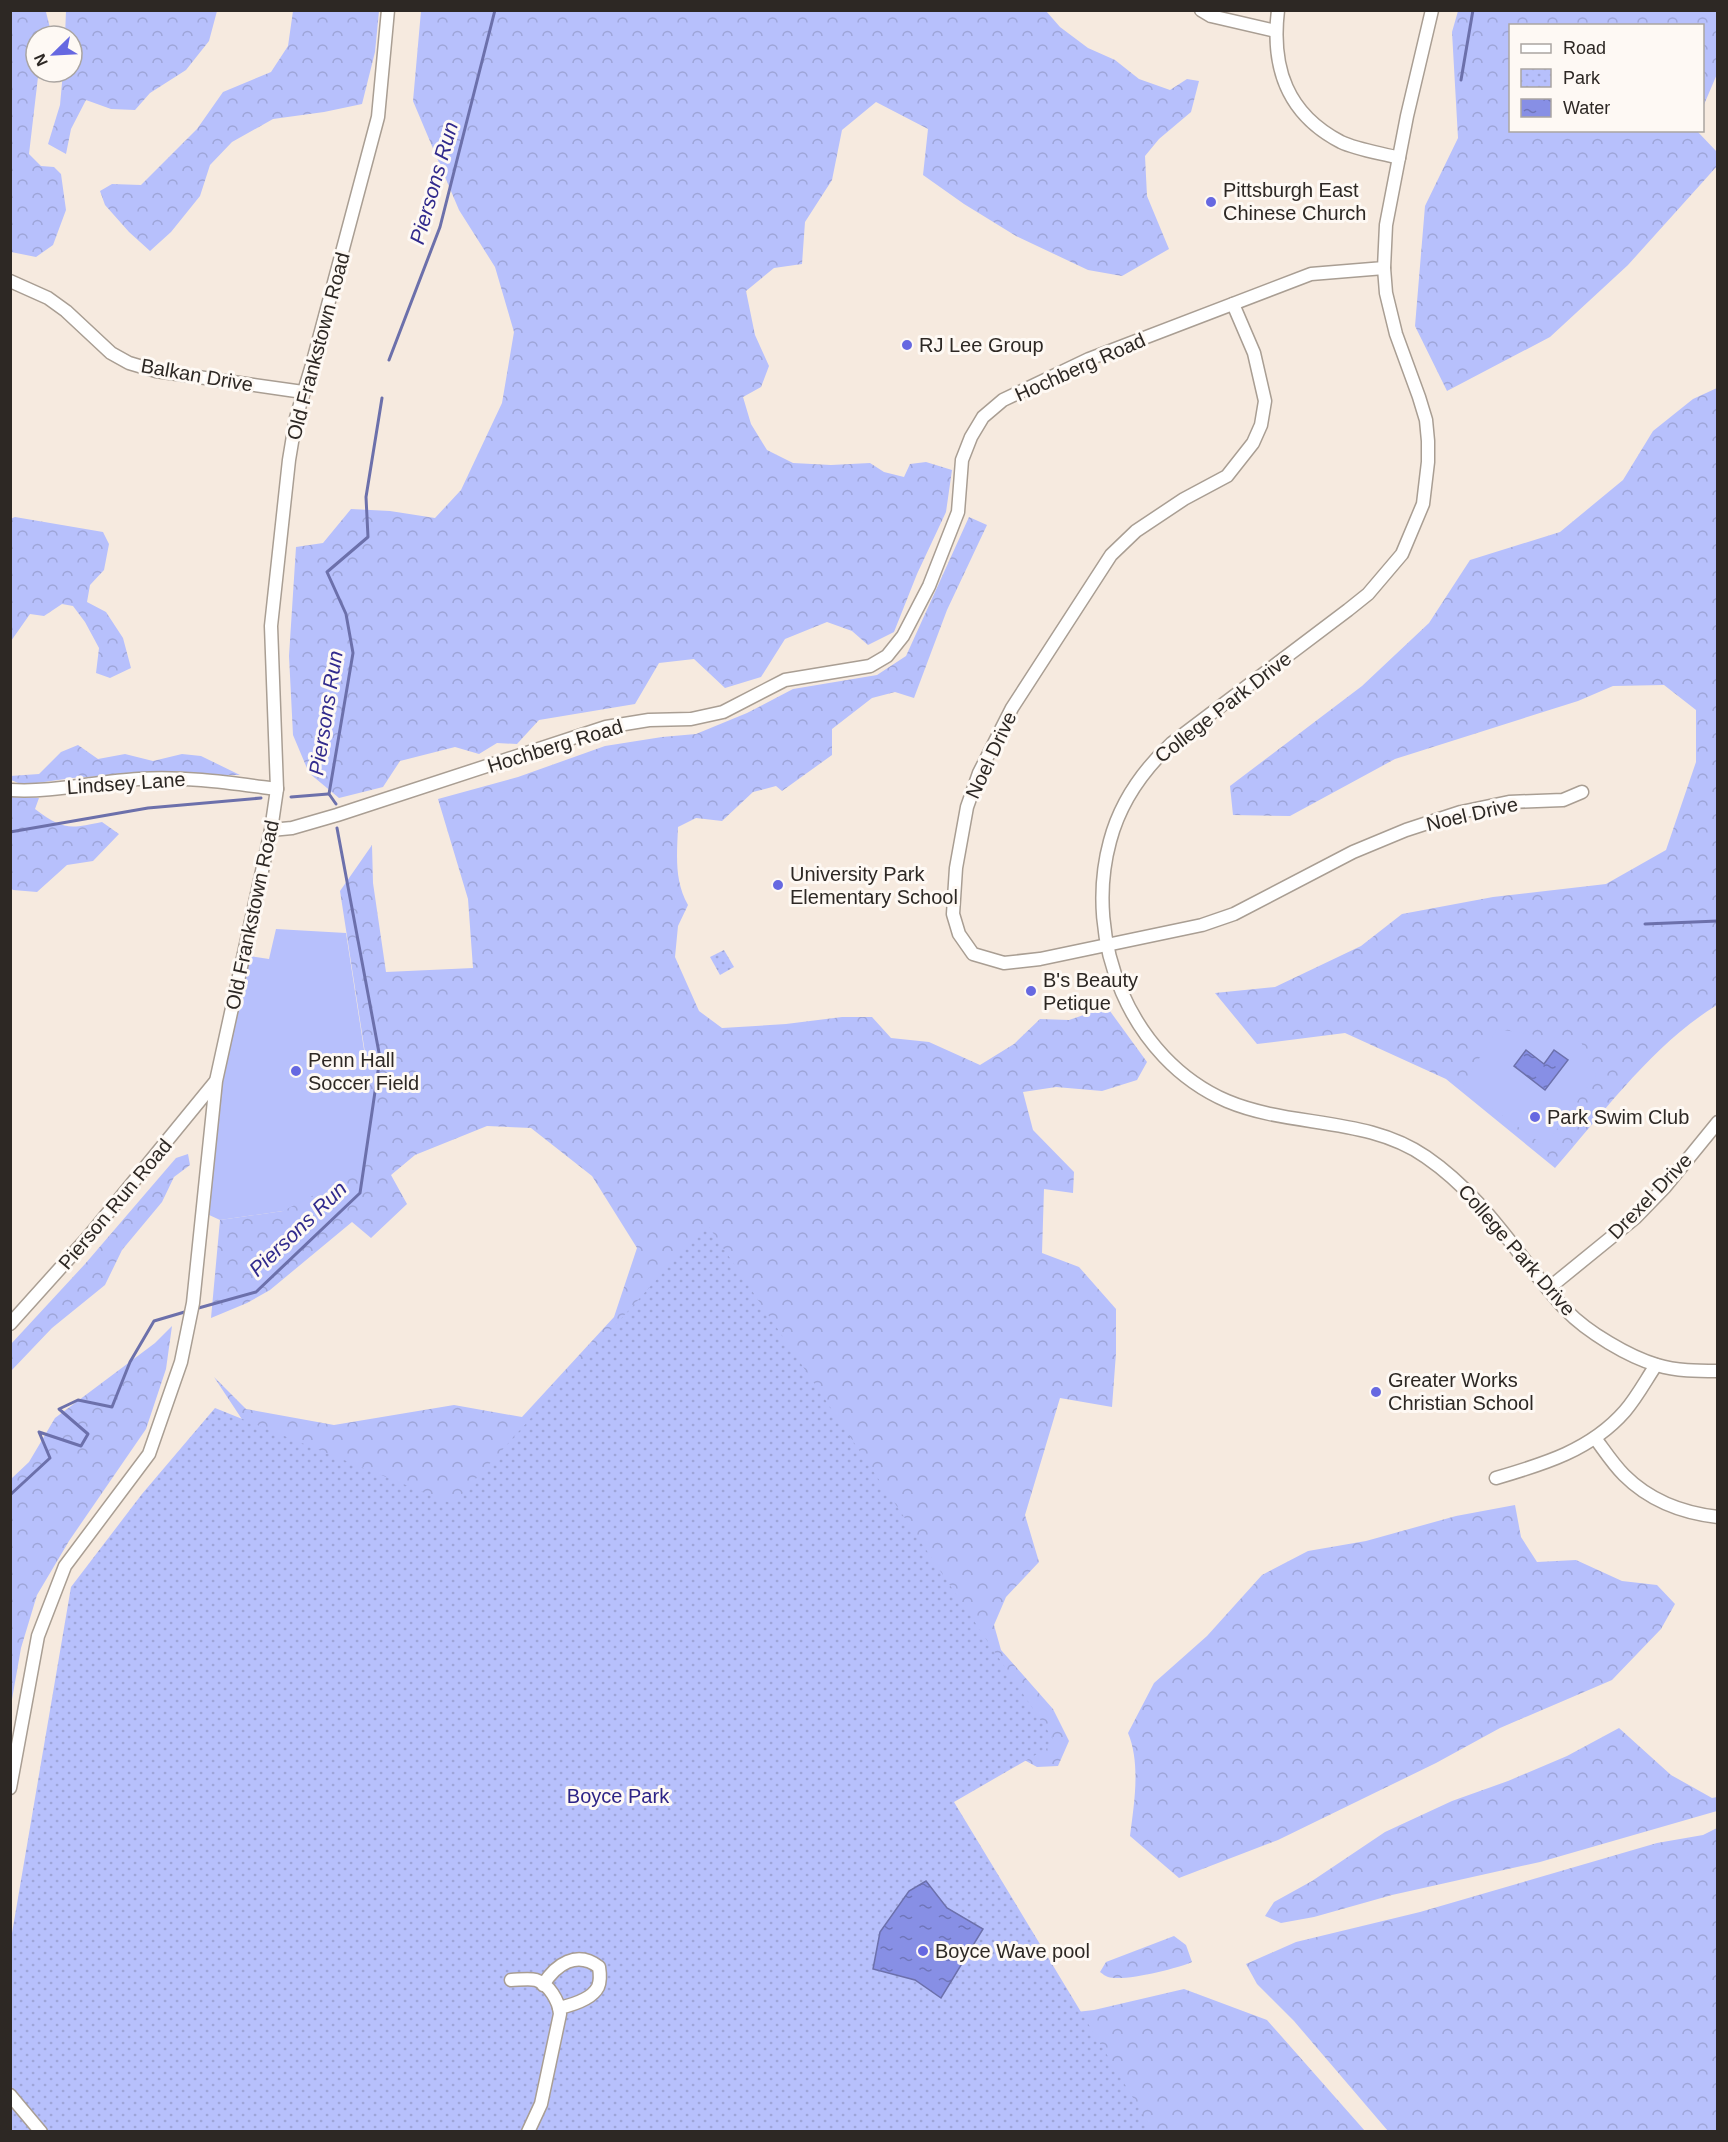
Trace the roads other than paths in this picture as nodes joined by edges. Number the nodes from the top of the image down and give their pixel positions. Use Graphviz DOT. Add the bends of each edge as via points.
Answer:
graph roads {
  1 [pos="388,10"];
  2 [pos="1201,10"];
  3 [pos="1278,10"];
  4 [pos="1432,10"];
  5 [pos="1276,31"];
  6 [pos="1399,158"];
  7 [pos="1384,268"];
  8 [pos="10,281"];
  9 [pos="1233,304"];
  10 [pos="303,392"];
  11 [pos="277,789"];
  12 [pos="10,790"];
  13 [pos="1582,792"];
  14 [pos="271,830"];
  15 [pos="1106,944"];
  16 [pos="216,1081"];
  17 [pos="1718,1122"];
  18 [pos="1549,1288"];
  19 [pos="10,1324"];
  20 [pos="1656,1365"];
  21 [pos="1718,1371"];
  22 [pos="1595,1438"];
  23 [pos="1496,1478"];
  24 [pos="1718,1517"];
  25 [pos="10,1788"];
  26 [pos="511,1980"];
  27 [pos="543,1985"];
  28 [pos="559,2008"];
  29 [pos="10,2095"];
  30 [pos="41,2132"];
  31 [pos="528,2132"];
  1 -- 10 [label="street, Old Frankstown Road" via="378,117"];
  2 -- 5 [label="street" via="1211,16"];
  3 -- 5 [label="street"];
  4 -- 6 [label="street"];
  5 -- 6 [label="street" via="1282,78 1297,107 1343,143"];
  6 -- 7 [label="street" via="1386,225"];
  7 -- 9 [label="street, Hochberg Road" via="1311,274"];
  7 -- 15 [label="street, College Park Drive" via="1396,334 1426,420 1428,462 1423,504 1402,554 1368,594 1172,743 1138,782 1117,820 1106,859 1101,903"];
  8 -- 10 [label="street, Balkan Drive" via="48,298 111,353 129,363 156,371"];
  9 -- 14 [label="street, Hochberg Road" via="1089,359 1012,396 982,417 962,460 958,512 929,586 903,636 887,656 870,666 785,680 723,712 606,727 337,815"];
  9 -- 15 [label="street, Noel Drive" via="1254,353 1265,401 1253,443 1227,476 1136,531 1111,555 1012,708 979,773 967,807 953,914 959,934 973,954 1004,963"];
  10 -- 11 [label="street, Old Frankstown Road" via="289,460 271,626"];
  11 -- 12 [label="street, Lindsey Lane" via="190,778"];
  11 -- 14 [label="street, Old Frankstown Road"];
  13 -- 15 [label="street, Noel Drive" via="1563,800 1509,802 1406,830 1353,852 1234,914 1202,925"];
  14 -- 16 [label="street, Old Frankstown Road"];
  15 -- 18 [label="street, College Park Drive" via="1120,989 1139,1026 1184,1073 1227,1101 1366,1131 1421,1154 1472,1195"];
  16 -- 19 [label="street, Pierson Run Road" via="89,1236"];
  16 -- 25 [label="street, Old Frankstown Road" via="193,1303 182,1362 149,1454 65,1566 38,1636"];
  17 -- 18 [label="street, Drexel Drive" via="1635,1218"];
  18 -- 20 [label="street, College Park Drive" via="1568,1312 1594,1332"];
  20 -- 21 [label="street, College Park Drive"];
  20 -- 22 [label="street" via="1625,1411"];
  22 -- 23 [label="street" via="1571,1453"];
  22 -- 24 [label="street" via="1623,1475 1643,1491 1681,1511"];
  26 -- 27 [label="street" via="535,1980"];
  27 -- 28 [label="street" via="550,1989"];
  27 -- 28 [label="street" via="561,1965 578,1957 590,1959 599,1967 598,1988 570,2006"];
  28 -- 31 [label="street" via="541,2104"];
  29 -- 30 [label="street"];
}
